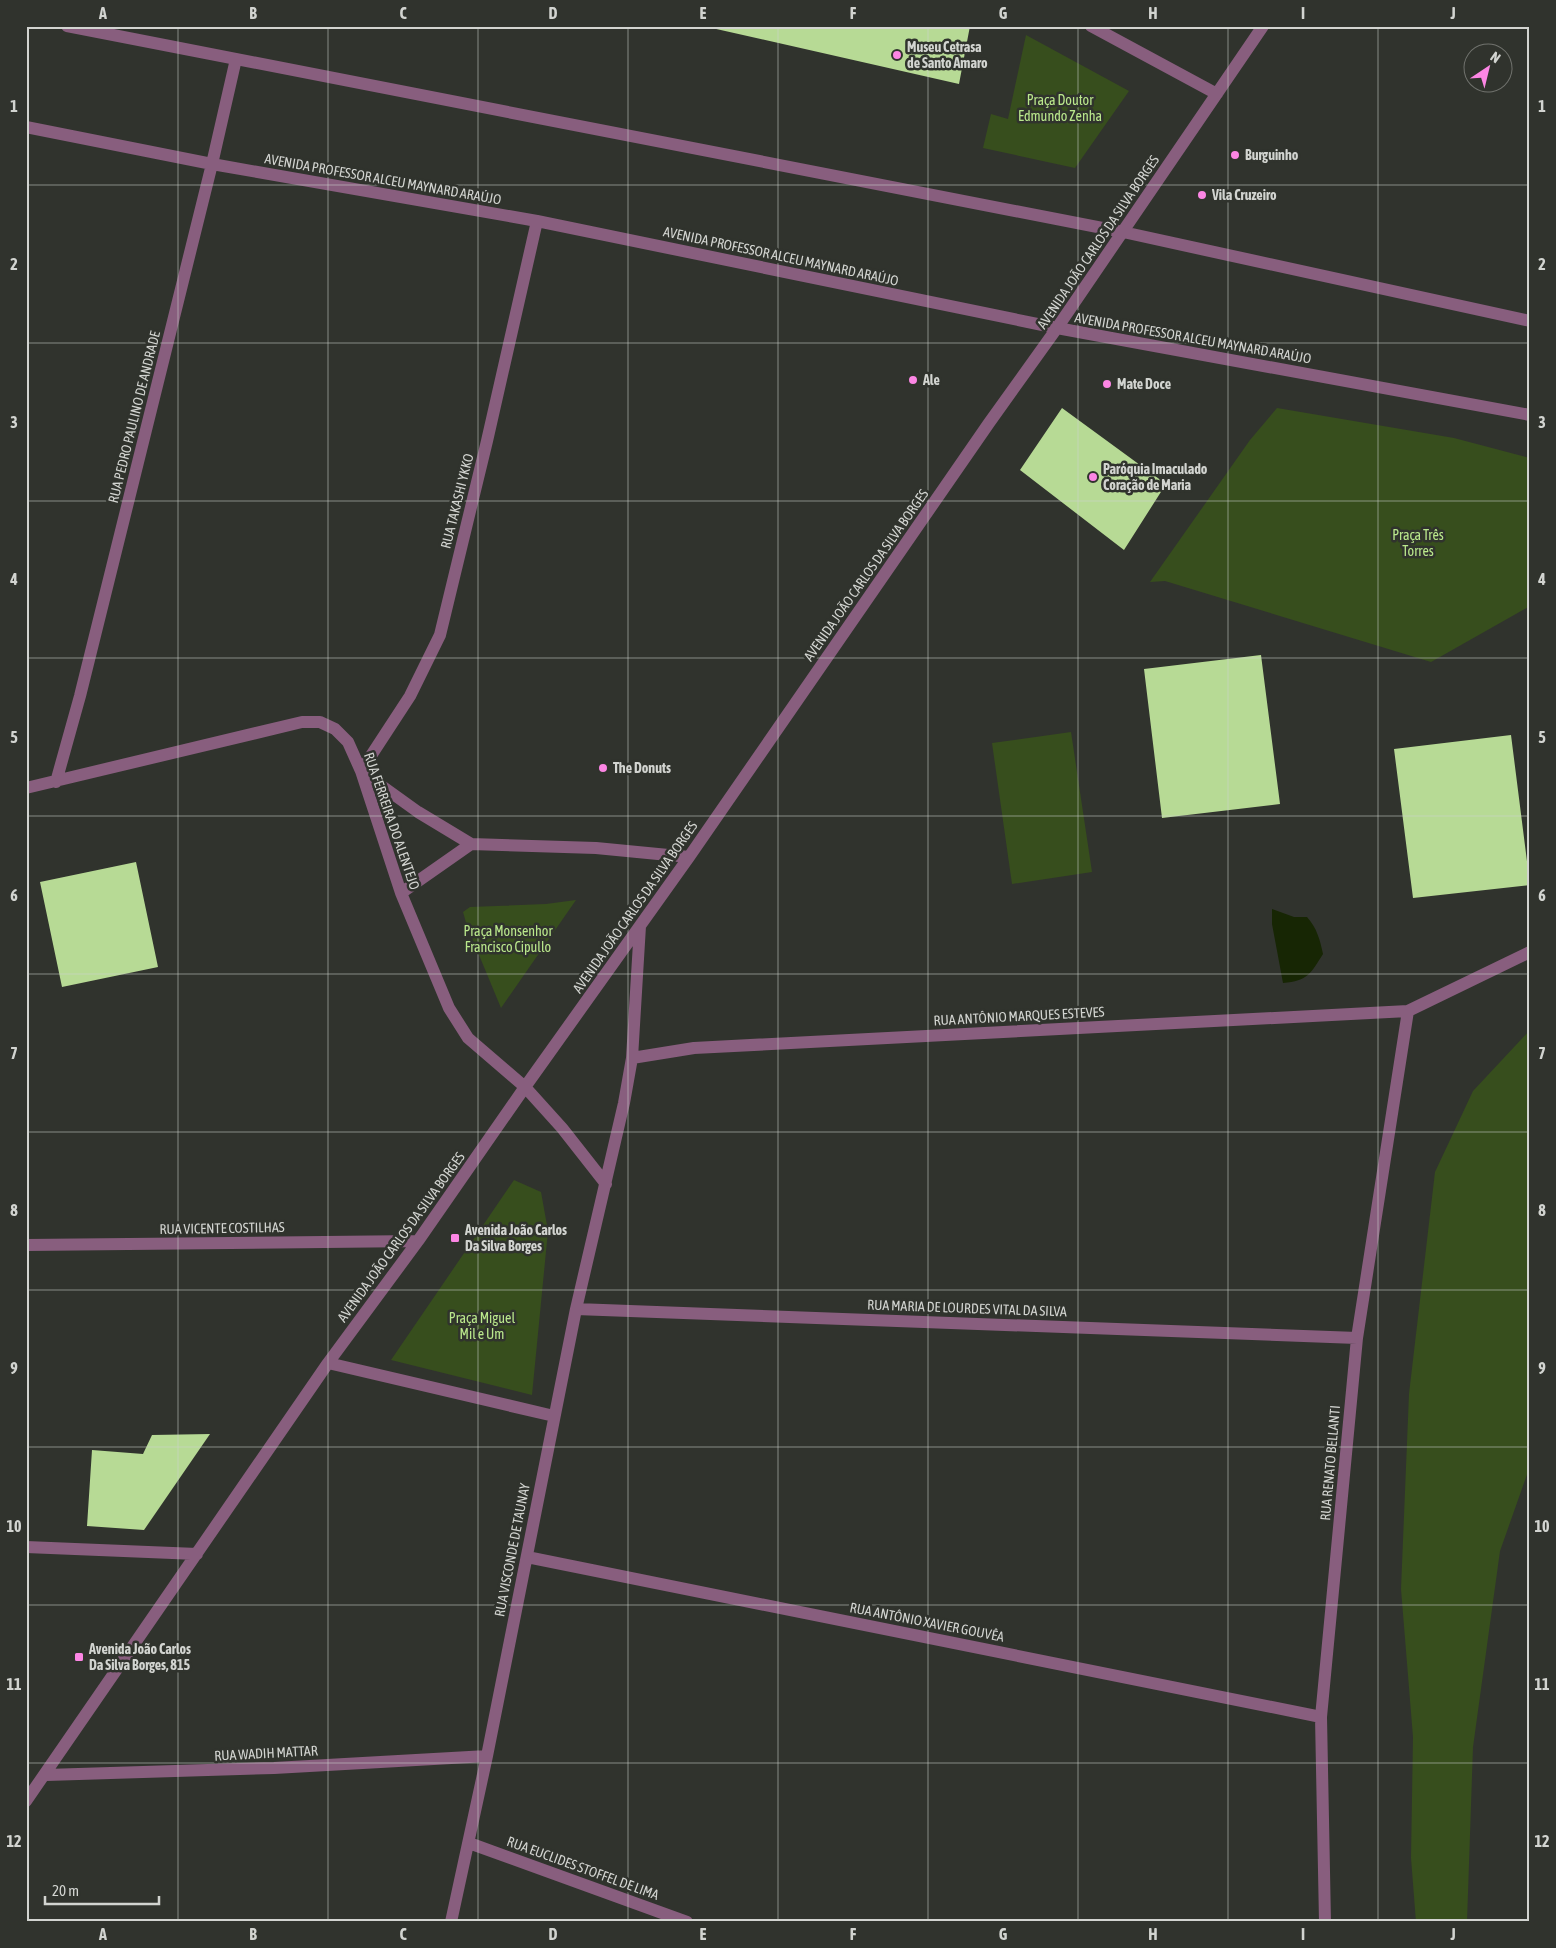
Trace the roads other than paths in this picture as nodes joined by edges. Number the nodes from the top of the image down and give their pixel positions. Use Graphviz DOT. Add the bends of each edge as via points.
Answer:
graph roads {
  1 [pos="67,26"];
  2 [pos="1091,26"];
  3 [pos="1263,26"];
  4 [pos="236,59"];
  5 [pos="1217,94"];
  6 [pos="26,127"];
  7 [pos="212,164"];
  8 [pos="536,220"];
  9 [pos="1123,232"];
  10 [pos="1530,321"];
  11 [pos="1057,328"];
  12 [pos="1530,415"];
  13 [pos="361,771"];
  14 [pos="56,782"];
  15 [pos="26,788"];
  16 [pos="471,844"];
  17 [pos="689,857"];
  18 [pos="401,893"];
  19 [pos="641,924"];
  20 [pos="1530,952"];
  21 [pos="1408,1011"];
  22 [pos="632,1058"];
  23 [pos="525,1087"];
  24 [pos="606,1184"];
  25 [pos="418,1241"];
  26 [pos="26,1245"];
  27 [pos="576,1309"];
  28 [pos="1357,1338"];
  29 [pos="328,1364"];
  30 [pos="554,1416"];
  31 [pos="26,1547"];
  32 [pos="197,1554"];
  33 [pos="527,1557"];
  34 [pos="1321,1716"];
  35 [pos="487,1756"];
  36 [pos="46,1775"];
  37 [pos="26,1801"];
  38 [pos="469,1843"];
  39 [pos="451,1922"];
  40 [pos="687,1922"];
  41 [pos="1325,1922"];
  1 -- 4 [label="street"];
  2 -- 5 [label="street"];
  3 -- 5 [label="street, AVENIDA JOÃO CARLOS DA SILVA BORGES"];
  4 -- 7 [label="street, RUA PEDRO PAULINO DE ANDRADE"];
  4 -- 9 [label="street"];
  5 -- 9 [label="street, AVENIDA JOÃO CARLOS DA SILVA BORGES"];
  6 -- 7 [label="street, AVENIDA PROFESSOR ALCEU MAYNARD ARAÚJO"];
  7 -- 8 [label="street, AVENIDA PROFESSOR ALCEU MAYNARD ARAÚJO"];
  7 -- 14 [label="street, RUA PEDRO PAULINO DE ANDRADE"];
  8 -- 11 [label="street, AVENIDA PROFESSOR ALCEU MAYNARD ARAÚJO"];
  8 -- 13 [label="street, RUA TAKASHI YKKO" via="440,635 410,696"];
  9 -- 10 [label="street"];
  9 -- 11 [label="street, AVENIDA JOÃO CARLOS DA SILVA BORGES"];
  11 -- 12 [label="street, AVENIDA PROFESSOR ALCEU MAYNARD ARAÚJO"];
  11 -- 17 [label="street, AVENIDA JOÃO CARLOS DA SILVA BORGES"];
  13 -- 14 [label="street, RUA FERREIRA DO ALENTEJO" via="348,742 335,729 320,722 302,722"];
  13 -- 16 [label="street" via="418,812"];
  13 -- 18 [label="street, RUA FERREIRA DO ALENTEJO"];
  14 -- 15 [label="street, RUA FERREIRA DO ALENTEJO"];
  16 -- 17 [label="street" via="596,848"];
  16 -- 18 [label="street"];
  17 -- 19 [label="street, AVENIDA JOÃO CARLOS DA SILVA BORGES"];
  18 -- 23 [label="street, RUA FERREIRA DO ALENTEJO" via="449,1008 468,1038"];
  19 -- 22 [label="street, RUA VISCONDE DE TAUNAY"];
  19 -- 23 [label="street, AVENIDA JOÃO CARLOS DA SILVA BORGES"];
  20 -- 21 [label="street"];
  21 -- 22 [label="street, RUA ANTÔNIO MARQUES ESTEVES" via="694,1048"];
  21 -- 28 [label="street, RUA RENATO BELLANTI"];
  22 -- 24 [label="street, RUA VISCONDE DE TAUNAY"];
  23 -- 24 [label="street"];
  23 -- 25 [label="street, AVENIDA JOÃO CARLOS DA SILVA BORGES"];
  24 -- 27 [label="street, RUA VISCONDE DE TAUNAY"];
  25 -- 26 [label="street, RUA VICENTE COSTILHAS"];
  25 -- 29 [label="street, AVENIDA JOÃO CARLOS DA SILVA BORGES"];
  27 -- 28 [label="street, RUA MARIA DE LOURDES VITAL DA SILVA"];
  27 -- 30 [label="street, RUA VISCONDE DE TAUNAY"];
  28 -- 34 [label="street, RUA RENATO BELLANTI"];
  29 -- 30 [label="street"];
  29 -- 32 [label="street, AVENIDA JOÃO CARLOS DA SILVA BORGES"];
  30 -- 33 [label="street, RUA VISCONDE DE TAUNAY"];
  31 -- 32 [label="street"];
  32 -- 36 [label="street, AVENIDA JOÃO CARLOS DA SILVA BORGES"];
  33 -- 34 [label="street, RUA ANTÔNIO XAVIER GOUVÊA"];
  33 -- 35 [label="street, RUA VISCONDE DE TAUNAY"];
  34 -- 41 [label="street, RUA RENATO BELLANTI"];
  35 -- 36 [label="street, RUA WADIH MATTAR" via="274,1768"];
  35 -- 38 [label="street, RUA VISCONDE DE TAUNAY"];
  36 -- 37 [label="street, AVENIDA JOÃO CARLOS DA SILVA BORGES"];
  38 -- 39 [label="street, RUA VISCONDE DE TAUNAY"];
  38 -- 40 [label="street, RUA EUCLIDES STOFFEL DE LIMA"];
}
